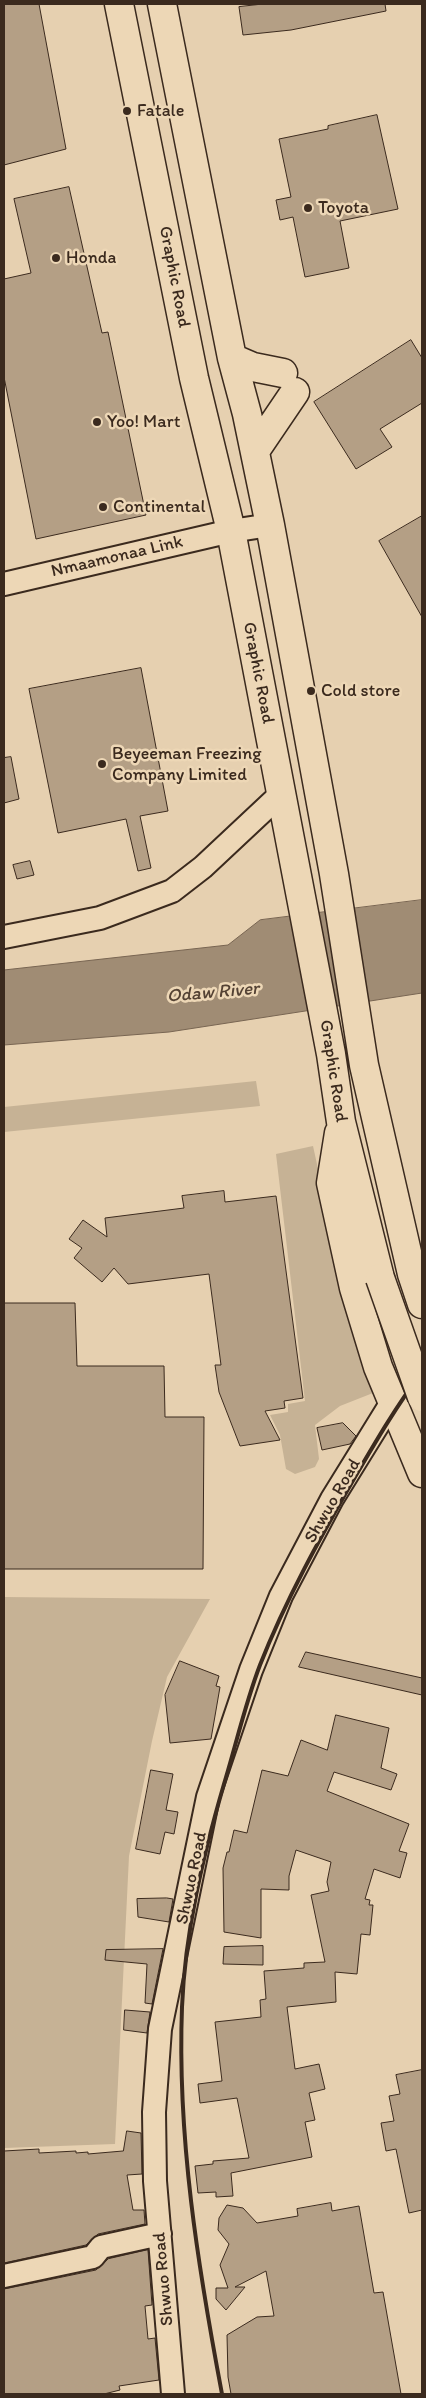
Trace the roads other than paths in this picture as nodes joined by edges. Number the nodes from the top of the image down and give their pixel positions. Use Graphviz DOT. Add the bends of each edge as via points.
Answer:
graph roads {
  1 [pos="119,4"];
  2 [pos="162,4"];
  3 [pos="232,358"];
  4 [pos="254,451"];
  5 [pos="270,525"];
  6 [pos="231,531"];
  7 [pos="4,584"];
  8 [pos="282,793"];
  9 [pos="4,937"];
  10 [pos="340,1122"];
  11 [pos="417,1274"];
  12 [pos="422,1304"];
  13 [pos="422,1397"];
  14 [pos="392,1402"];
  15 [pos="422,1473"];
  16 [pos="160,2234"];
  17 [pos="4,2276"];
  18 [pos="173,2394"];
  1 -- 6 [label="main road, Graphic Road" via="194,378"];
  2 -- 3 [label="main road, Graphic Road"];
  3 -- 4 [label="main road, Graphic Road"];
  3 -- 4 [label="main road" via="289,383"];
  4 -- 5 [label="main road, Graphic Road"];
  5 -- 6 [label="street, Nmaamonaa Link"];
  5 -- 11 [label="main road, Graphic Road" via="334,874 364,1065 386,1165"];
  6 -- 7 [label="street, Nmaamonaa Link"];
  6 -- 8 [label="main road, Graphic Road"];
  8 -- 9 [label="street" via="203,868 172,891 100,918"];
  8 -- 10 [label="main road, Graphic Road" via="331,1054"];
  10 -- 13 [label="main road, Graphic Road, bridge" via="380,1278"];
  10 -- 14 [label="main road" via="331,1183 336,1212 354,1288"];
  11 -- 12 [label="main road"];
  14 -- 15 [label="main road"];
  14 -- 16 [label="street, Shwuo Road" via="332,1499 281,1596 251,1670 208,1797 160,2029 154,2112"];
  16 -- 17 [label="street" via="101,2247 93,2258"];
  16 -- 18 [label="street, Shwuo Road"];
}
